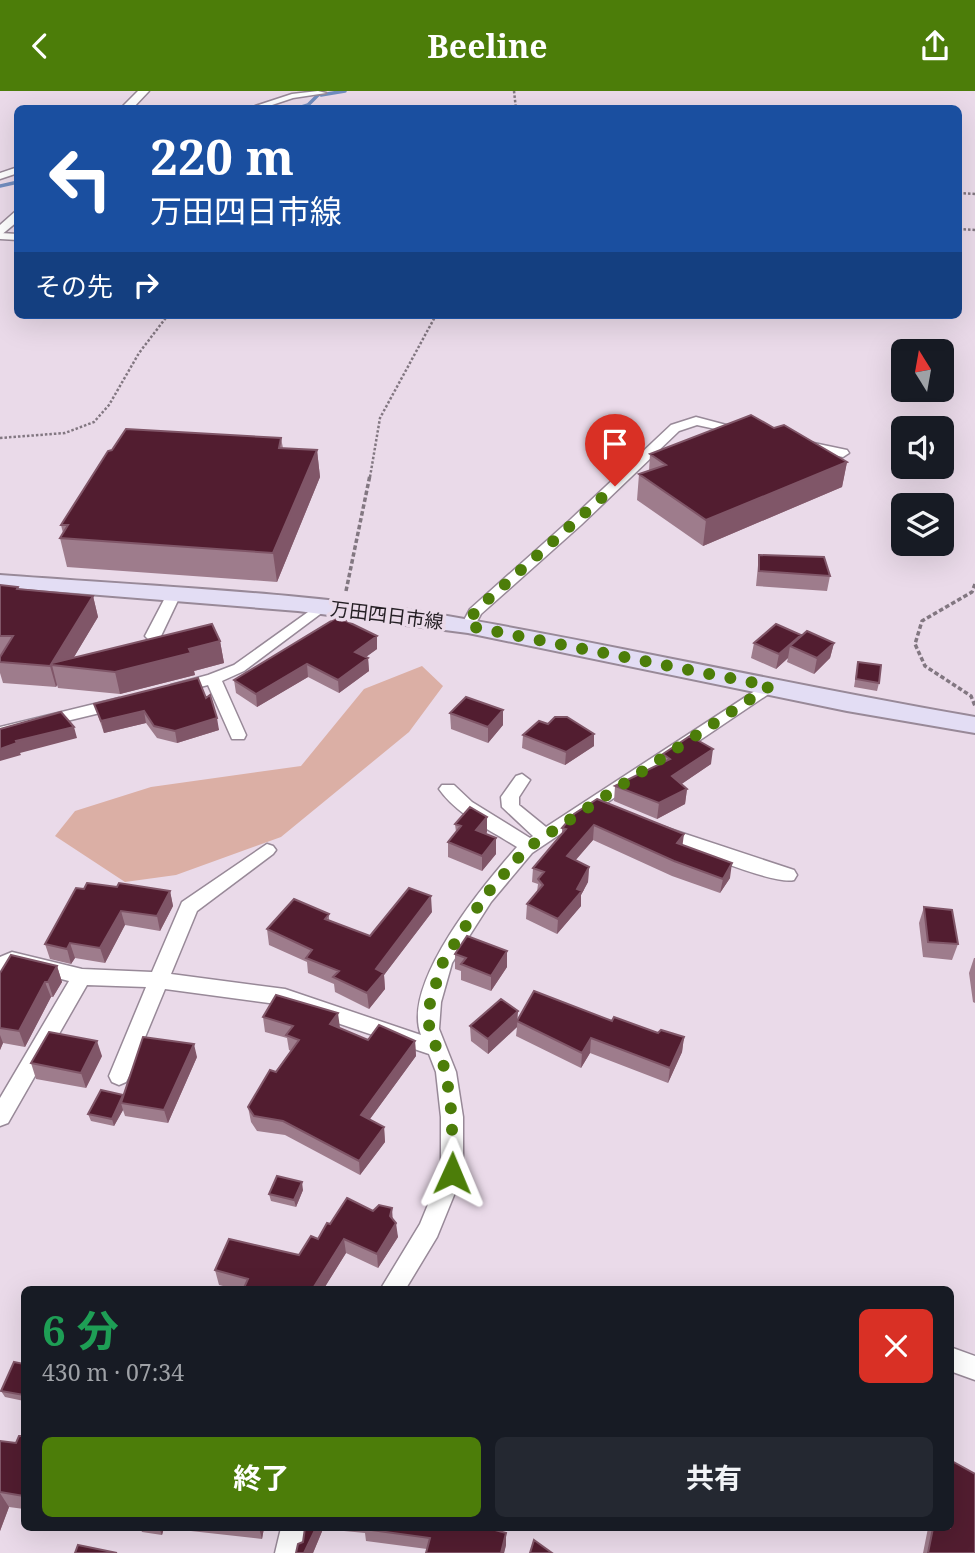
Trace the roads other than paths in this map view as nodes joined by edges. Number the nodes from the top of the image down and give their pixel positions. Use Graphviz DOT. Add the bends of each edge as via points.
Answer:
graph roads {
  1 [pos="144,91"];
  2 [pos="322,93"];
  3 [pos="129,105"];
  4 [pos="263,105"];
  5 [pos="14,218"];
  6 [pos="0,234"];
  7 [pos="763,436"];
  8 [pos="790,442"];
  9 [pos="843,453"];
  10 [pos="0,581"];
  11 [pos="174,594"];
  12 [pos="331,607"];
  13 [pos="468,626"];
  14 [pos="153,636"];
  15 [pos="213,680"];
  16 [pos="770,686"];
  17 [pos="160,692"];
  18 [pos="134,699"];
  19 [pos="975,725"];
  20 [pos="0,732"];
  21 [pos="238,735"];
  22 [pos="522,781"];
  23 [pos="448,789"];
  24 [pos="593,803"];
  25 [pos="617,814"];
  26 [pos="642,824"];
  27 [pos="537,841"];
  28 [pos="267,850"];
  29 [pos="788,875"];
  30 [pos="0,967"];
  31 [pos="82,977"];
  32 [pos="158,980"];
  33 [pos="436,1048"];
  34 [pos="118,1076"];
  35 [pos="0,1117"];
  36 [pos="394,1286"];
  37 [pos="954,1360"];
  38 [pos="975,1368"];
  39 [pos="293,1531"];
  40 [pos="289,1553"];
  1 -- 3 [label="street"];
  2 -- 4 [label="street"];
  5 -- 6 [label="street"];
  7 -- 13 [label="street" via="696,421 675,428 475,611"];
  8 -- 9 [label="street"];
  10 -- 11 [label="main road, 万田四日市線"];
  11 -- 12 [label="main road, 万田四日市線"];
  11 -- 14 [label="street"];
  12 -- 13 [label="main road, 万田四日市線"];
  12 -- 15 [label="street"];
  13 -- 16 [label="main road, 万田四日市線"];
  15 -- 17 [label="street"];
  15 -- 21 [label="street"];
  16 -- 19 [label="main road, 万田四日市線"];
  16 -- 24 [label="street"];
  18 -- 20 [label="street"];
  22 -- 27 [label="street" via="510,797 511,807"];
  23 -- 27 [label="street" via="466,806"];
  24 -- 25 [label="street"];
  24 -- 27 [label="street"];
  26 -- 29 [label="street"];
  27 -- 33 [label="street" via="484,897 443,962 430,1002 429,1029"];
  28 -- 32 [label="street" via="189,907"];
  30 -- 31 [label="street" via="12,959"];
  31 -- 32 [label="street"];
  31 -- 35 [label="street"];
  32 -- 33 [label="street" via="285,997"];
  32 -- 34 [label="street"];
  33 -- 36 [label="street" via="446,1072 452,1117 452,1173 429,1230"];
  37 -- 38 [label="street"];
  39 -- 40 [label="street"];
}
